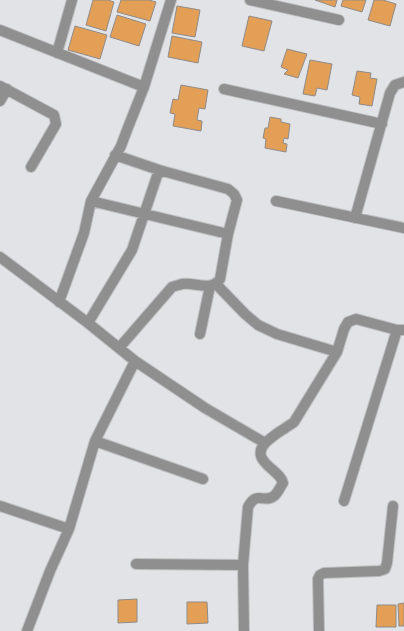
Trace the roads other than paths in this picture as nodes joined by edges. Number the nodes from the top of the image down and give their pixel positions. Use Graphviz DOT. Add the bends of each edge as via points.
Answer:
graph roads {
  1 [pos="72,0"];
  2 [pos="171,0"];
  3 [pos="250,0"];
  4 [pos="339,20"];
  5 [pos="0,30"];
  6 [pos="57,53"];
  7 [pos="404,82"];
  8 [pos="144,87"];
  9 [pos="3,88"];
  10 [pos="224,89"];
  11 [pos="0,100"];
  12 [pos="382,124"];
  13 [pos="115,155"];
  14 [pos="31,167"];
  15 [pos="159,170"];
  16 [pos="91,200"];
  17 [pos="276,201"];
  18 [pos="144,214"];
  19 [pos="355,218"];
  20 [pos="404,228"];
  21 [pos="228,234"];
  22 [pos="0,257"];
  23 [pos="213,285"];
  24 [pos="59,302"];
  25 [pos="88,323"];
  26 [pos="401,330"];
  27 [pos="200,334"];
  28 [pos="119,348"];
  29 [pos="338,352"];
  30 [pos="135,361"];
  31 [pos="95,441"];
  32 [pos="265,443"];
  33 [pos="203,479"];
  34 [pos="344,501"];
  35 [pos="0,506"];
  36 [pos="392,506"];
  37 [pos="69,529"];
  38 [pos="136,564"];
  39 [pos="243,565"];
  40 [pos="27,631"];
  41 [pos="244,631"];
  42 [pos="319,631"];
  1 -- 6 [label="street"];
  2 -- 8 [label="street"];
  3 -- 4 [label="street"];
  5 -- 6 [label="street"];
  6 -- 8 [label="street"];
  7 -- 12 [label="street" via="395,85 390,93"];
  8 -- 13 [label="street"];
  9 -- 11 [label="street"];
  9 -- 14 [label="street" via="54,115 56,119 56,124"];
  10 -- 12 [label="street"];
  12 -- 19 [label="street"];
  13 -- 15 [label="street"];
  13 -- 16 [label="street"];
  15 -- 18 [label="street"];
  15 -- 21 [label="street" via="234,194 237,200"];
  16 -- 18 [label="street"];
  16 -- 24 [label="street" via="84,233"];
  17 -- 19 [label="street"];
  18 -- 21 [label="street"];
  18 -- 25 [label="street" via="132,250"];
  19 -- 20 [label="street"];
  21 -- 23 [label="street" via="220,279"];
  22 -- 24 [label="street"];
  23 -- 27 [label="street"];
  23 -- 28 [label="street" via="182,284 172,287"];
  23 -- 29 [label="street" via="258,325 277,334"];
  24 -- 25 [label="street"];
  25 -- 28 [label="street"];
  26 -- 29 [label="street" via="356,319 348,322 344,329"];
  26 -- 34 [label="street"];
  28 -- 30 [label="street"];
  29 -- 32 [label="street" via="294,422"];
  30 -- 31 [label="street"];
  30 -- 32 [label="street" via="205,408"];
  31 -- 33 [label="street"];
  31 -- 37 [label="street"];
  32 -- 39 [label="street" via="261,457 264,463 280,476 283,483 273,497 252,500 248,507"];
  35 -- 37 [label="street"];
  36 -- 42 [label="street" via="385,569 320,575"];
  37 -- 40 [label="street"];
  38 -- 39 [label="street"];
  39 -- 41 [label="street"];
}
